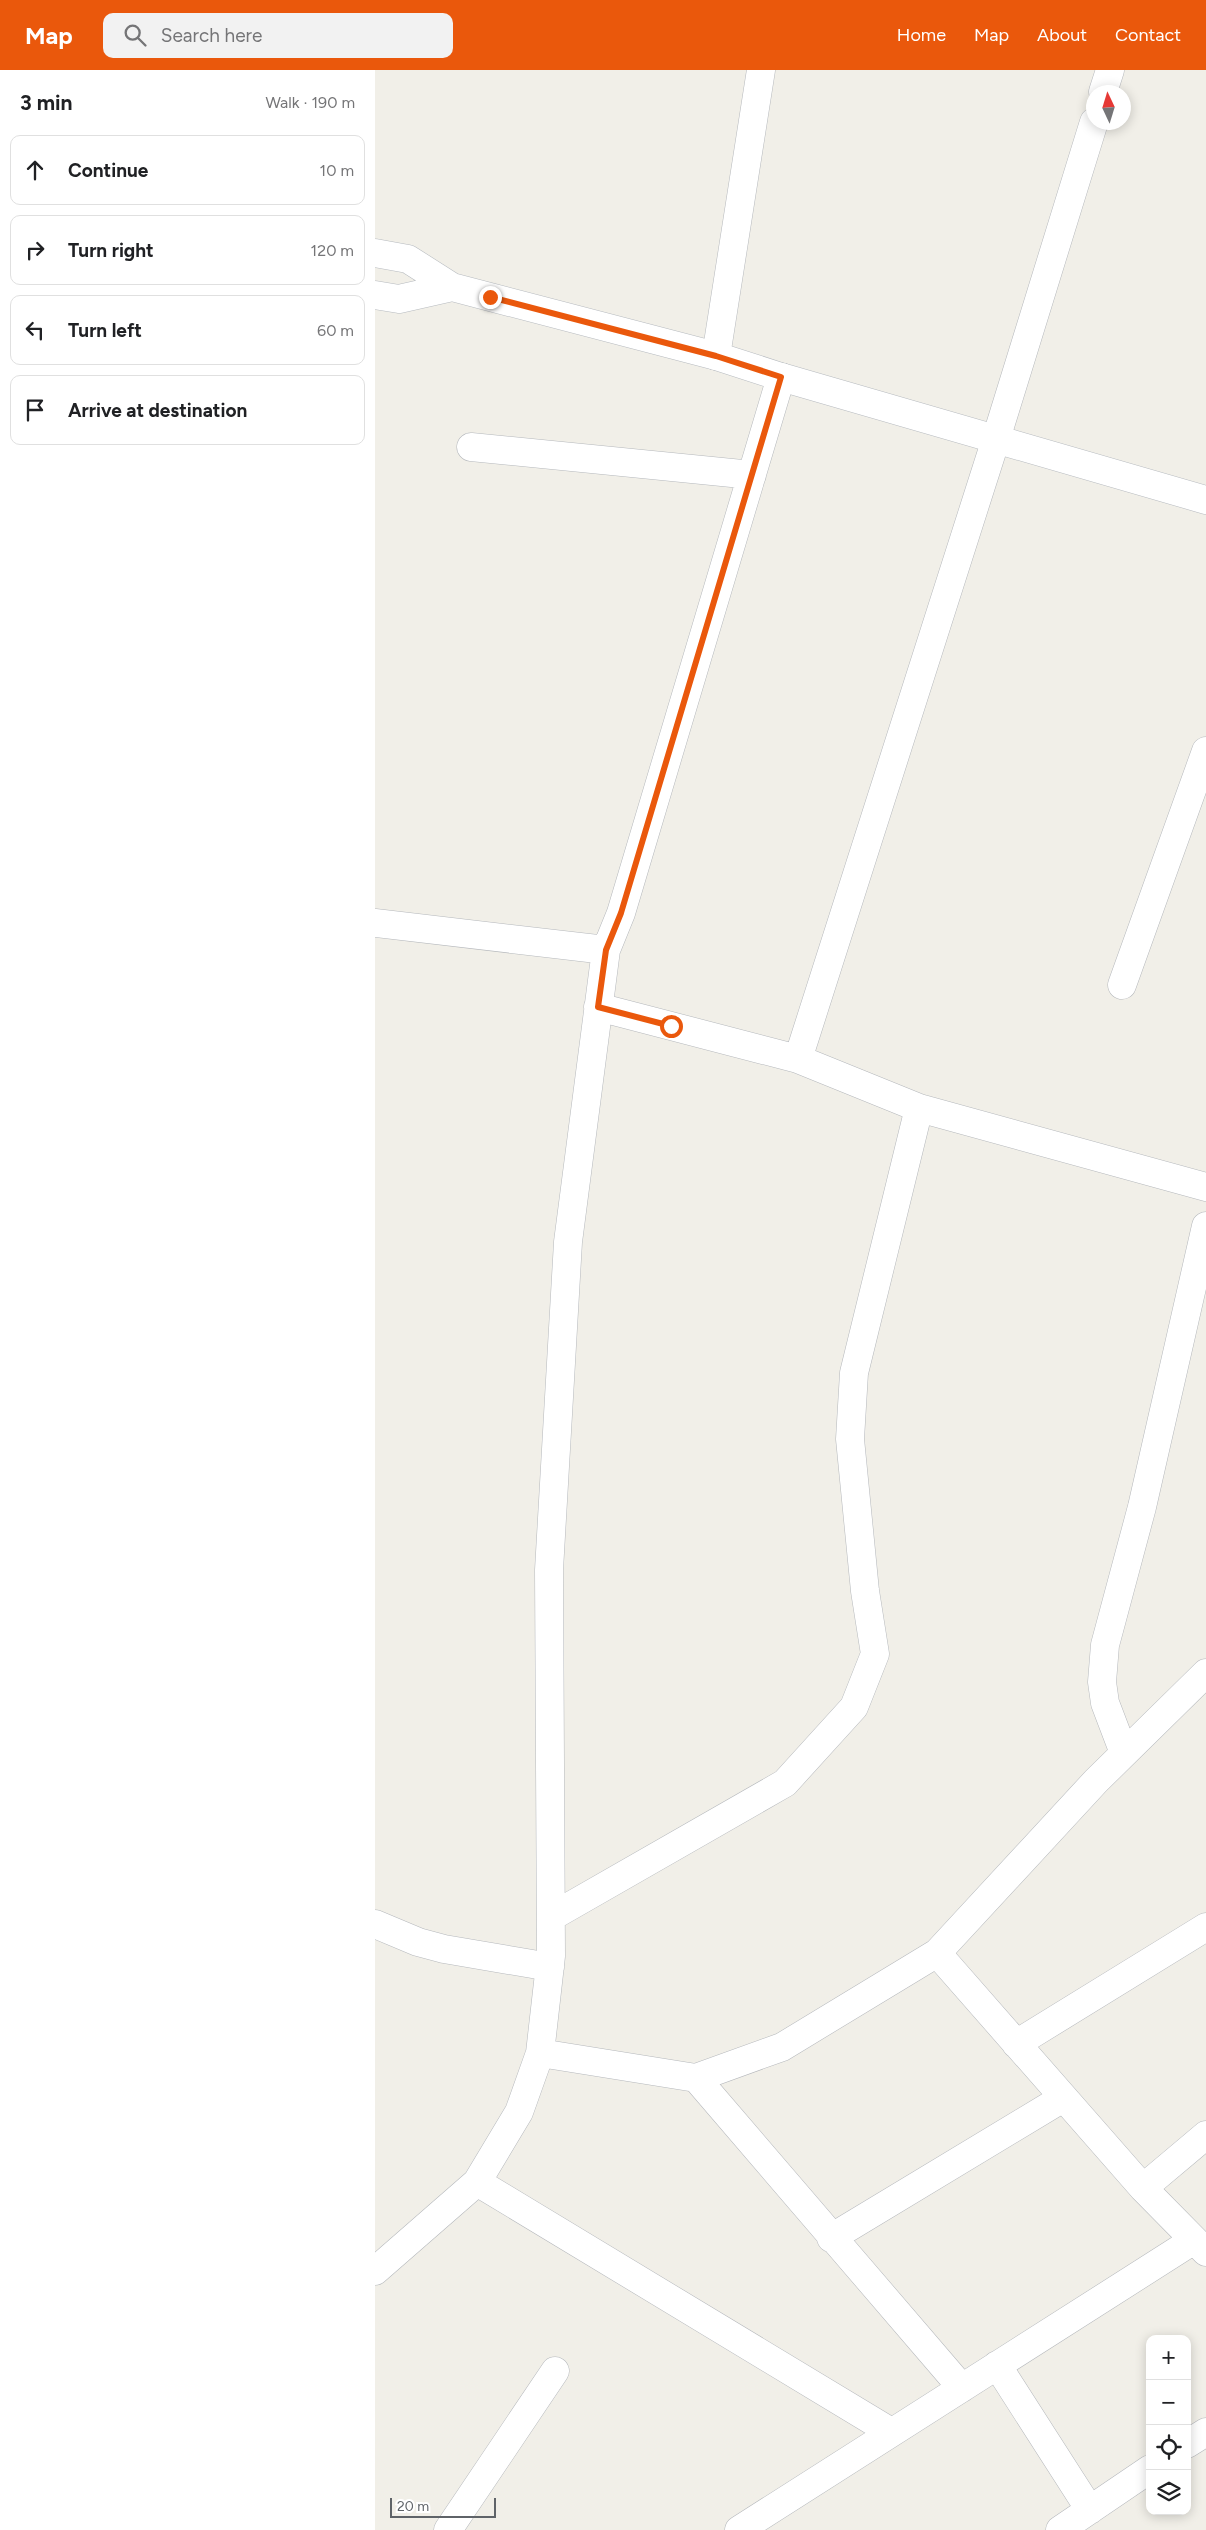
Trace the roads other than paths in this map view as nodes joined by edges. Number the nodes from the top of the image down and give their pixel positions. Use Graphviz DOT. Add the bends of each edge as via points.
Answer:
graph roads {
  1 [pos="761,70"];
  2 [pos="1110,70"];
  3 [pos="1105,85"];
  4 [pos="1092,130"];
  5 [pos="375,253"];
  6 [pos="452,287"];
  7 [pos="375,295"];
  8 [pos="716,356"];
  9 [pos="781,377"];
  10 [pos="996,439"];
  11 [pos="471,447"];
  12 [pos="752,475"];
  13 [pos="1206,500"];
  14 [pos="1206,751"];
  15 [pos="375,923"];
  16 [pos="606,950"];
  17 [pos="1122,985"];
  18 [pos="598,1007"];
  19 [pos="798,1059"];
  20 [pos="919,1108"];
  21 [pos="1206,1187"];
  22 [pos="1206,1226"];
  23 [pos="1204,1682"];
  24 [pos="1124,1753"];
  25 [pos="551,1917"];
  26 [pos="375,1924"];
  27 [pos="1206,1927"];
  28 [pos="937,1952"];
  29 [pos="550,1967"];
  30 [pos="1016,2044"];
  31 [pos="540,2053"];
  32 [pos="696,2078"];
  33 [pos="1063,2098"];
  34 [pos="1206,2135"];
  35 [pos="477,2182"];
  36 [pos="1143,2188"];
  37 [pos="831,2238"];
  38 [pos="1200,2246"];
  39 [pos="375,2271"];
  40 [pos="997,2365"];
  41 [pos="555,2371"];
  42 [pos="962,2388"];
  43 [pos="891,2432"];
  44 [pos="1206,2432"];
  45 [pos="1191,2441"];
  46 [pos="1149,2470"];
  47 [pos="1090,2510"];
  48 [pos="448,2530"];
  49 [pos="739,2530"];
  50 [pos="1060,2530"];
  1 -- 8 [label="street"];
  2 -- 3 [label="street"];
  4 -- 10 [label="street"];
  5 -- 6 [label="street" via="408,259"];
  6 -- 7 [label="street" via="399,299"];
  6 -- 8 [label="street"];
  8 -- 9 [label="street"];
  9 -- 10 [label="street"];
  9 -- 12 [label="street"];
  10 -- 13 [label="street"];
  10 -- 19 [label="street"];
  11 -- 12 [label="street"];
  12 -- 16 [label="street" via="621,913"];
  14 -- 17 [label="street"];
  15 -- 16 [label="street"];
  16 -- 18 [label="street"];
  18 -- 19 [label="street"];
  18 -- 25 [label="street" via="568,1242 549,1560"];
  19 -- 20 [label="street"];
  20 -- 21 [label="street"];
  20 -- 25 [label="street" via="854,1373 850,1438 865,1591 875,1654 854,1706 785,1782"];
  22 -- 24 [label="street" via="1142,1507 1105,1646 1102,1682 1105,1703"];
  23 -- 24 [label="street"];
  24 -- 28 [label="street"];
  25 -- 29 [label="street"];
  26 -- 29 [label="street" via="418,1942"];
  27 -- 30 [label="street"];
  28 -- 30 [label="street"];
  28 -- 32 [label="street" via="782,2048"];
  29 -- 31 [label="street"];
  30 -- 33 [label="street"];
  31 -- 32 [label="street"];
  31 -- 35 [label="street" via="519,2112"];
  32 -- 37 [label="street"];
  33 -- 36 [label="street"];
  33 -- 37 [label="street"];
  34 -- 36 [label="street"];
  35 -- 39 [label="street"];
  35 -- 43 [label="street"];
  36 -- 38 [label="street"];
  37 -- 42 [label="street"];
  38 -- 40 [label="street"];
  40 -- 42 [label="street"];
  40 -- 47 [label="street"];
  41 -- 48 [label="street"];
  42 -- 43 [label="street"];
  43 -- 49 [label="street"];
  44 -- 45 [label="street"];
  46 -- 47 [label="street"];
  47 -- 50 [label="street"];
}
